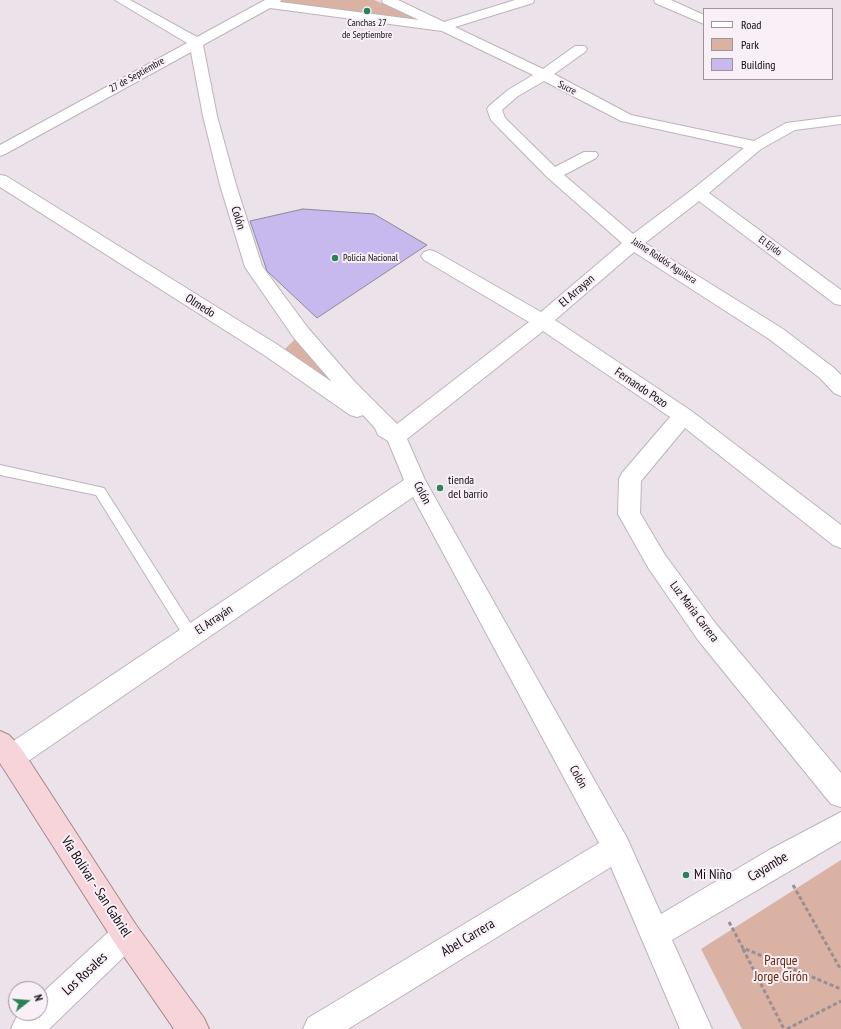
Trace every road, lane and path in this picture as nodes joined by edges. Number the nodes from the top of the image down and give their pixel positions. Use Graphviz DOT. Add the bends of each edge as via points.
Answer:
graph roads {
  1 [pos="122,0"];
  2 [pos="388,0"];
  3 [pos="528,0"];
  4 [pos="660,0"];
  5 [pos="271,2"];
  6 [pos="703,20"];
  7 [pos="441,27"];
  8 [pos="196,42"];
  9 [pos="580,49"];
  10 [pos="544,75"];
  11 [pos="841,120"];
  12 [pos="756,146"];
  13 [pos="0,151"];
  14 [pos="590,155"];
  15 [pos="553,174"];
  16 [pos="0,180"];
  17 [pos="699,193"];
  18 [pos="633,243"];
  19 [pos="430,256"];
  20 [pos="841,299"];
  21 [pos="542,321"];
  22 [pos="301,333"];
  23 [pos="271,350"];
  24 [pos="841,388"];
  25 [pos="683,416"];
  26 [pos="396,436"];
  27 [pos="0,470"];
  28 [pos="416,483"];
  29 [pos="841,538"];
  30 [pos="191,636"];
  31 [pos="6,750"];
  32 [pos="841,794"];
  33 [pos="841,826"];
  34 [pos="617,848"];
  35 [pos="779,860"];
  36 [pos="716,899"];
  37 [pos="654,934"];
  38 [pos="126,935"];
  39 [pos="743,948"];
  40 [pos="841,970"];
  41 [pos="841,989"];
  42 [pos="841,1001"];
  43 [pos="27,1029"];
  44 [pos="193,1029"];
  45 [pos="319,1029"];
  46 [pos="696,1029"];
  47 [pos="785,1029"];
  1 -- 8 [label="street"];
  2 -- 7 [label="street, Sucre"];
  3 -- 7 [label="street"];
  4 -- 6 [label="street"];
  5 -- 7 [label="street"];
  5 -- 8 [label="street, 27 de Septiembre"];
  7 -- 10 [label="street, Sucre"];
  8 -- 13 [label="street, 27 de Septiembre"];
  8 -- 22 [label="street, Colón" via="212,124 254,267"];
  9 -- 10 [label="street"];
  10 -- 12 [label="street, Sucre" via="626,118"];
  10 -- 15 [label="street, Jaime Roldós Aguilera" via="513,93 494,109 498,120"];
  11 -- 12 [label="street, El Arrayan" via="790,126"];
  12 -- 17 [label="street, El Arrayan"];
  14 -- 15 [label="street"];
  15 -- 18 [label="street, Jaime Roldós Aguilera"];
  16 -- 23 [label="street, Olmedo"];
  17 -- 18 [label="street, El Arrayan"];
  17 -- 20 [label="street, El Ejido"];
  18 -- 21 [label="street, El Arrayan"];
  18 -- 24 [label="street, Jaime Roldós Aguilera" via="776,334 827,373"];
  19 -- 21 [label="street, Fernando Pozo"];
  21 -- 25 [label="street, Fernando Pozo"];
  21 -- 26 [label="street, El Arrayan"];
  22 -- 23 [label="street"];
  22 -- 26 [label="street, Colón" via="347,386"];
  23 -- 26 [label="street, Olmedo"];
  25 -- 29 [label="street, Fernando Pozo"];
  25 -- 32 [label="street, Luz María Carrera" via="630,479 629,514 656,562 707,632"];
  26 -- 28 [label="street, Colón"];
  27 -- 30 [label="lane" via="100,491"];
  28 -- 30 [label="street, El Arrayán"];
  28 -- 34 [label="street, Colón"];
  30 -- 31 [label="street, El Arrayán"];
  31 -- 38 [label="highway, Vía Bolívar - San Gabriel"];
  33 -- 35 [label="street, Cayambe"];
  34 -- 37 [label="street, Colón"];
  34 -- 45 [label="street, Abel Carrera"];
  35 -- 36 [label="street, Cayambe"];
  35 -- 40 [label="path"];
  36 -- 37 [label="street, Cayambe"];
  36 -- 39 [label="path"];
  37 -- 46 [label="street, Colón"];
  38 -- 43 [label="street, Los Rosales"];
  38 -- 44 [label="highway, Vía Bolívar - San Gabriel"];
  39 -- 41 [label="path"];
  39 -- 47 [label="path"];
  42 -- 47 [label="path"];
}
